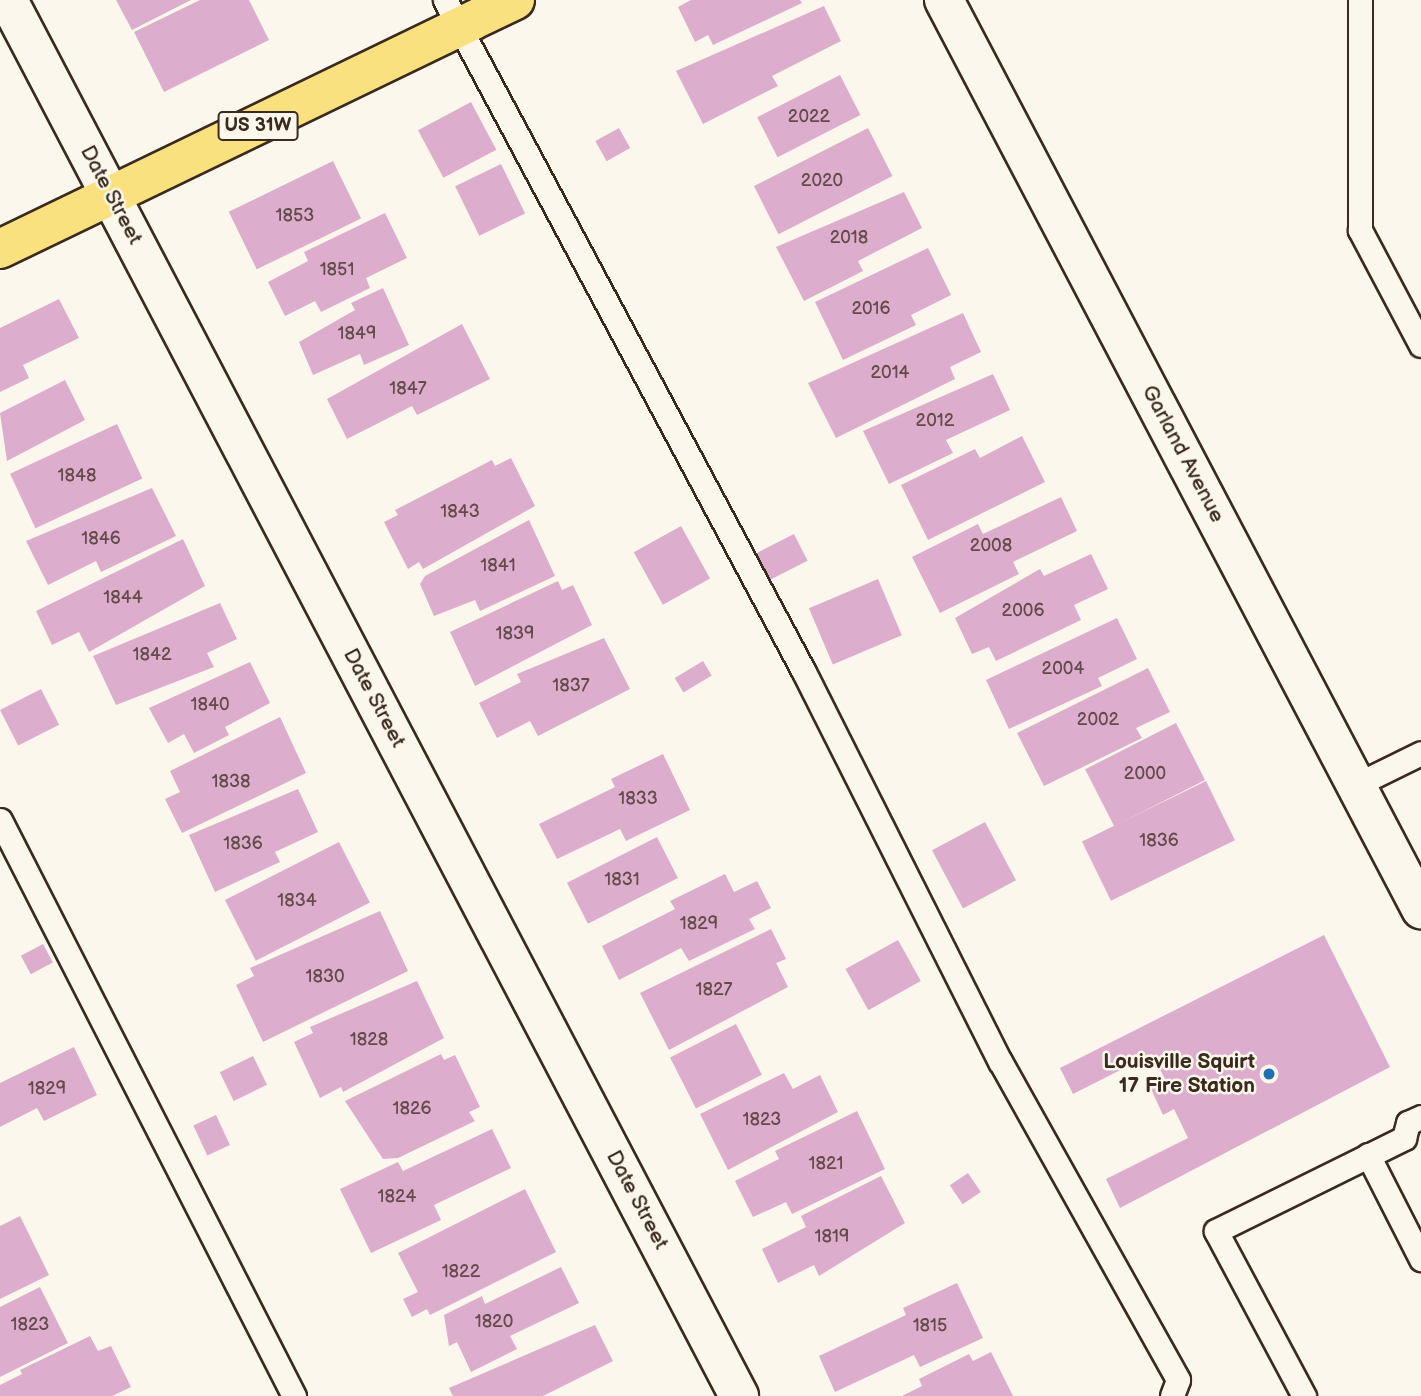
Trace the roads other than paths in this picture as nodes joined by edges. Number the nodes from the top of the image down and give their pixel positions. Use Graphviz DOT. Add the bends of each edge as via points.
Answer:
graph roads {
  1 [pos="8,0"];
  2 [pos="514,0"];
  3 [pos="944,0"];
  4 [pos="1360,0"];
  5 [pos="452,14"];
  6 [pos="112,197"];
  7 [pos="0,249"];
  8 [pos="1421,345"];
  9 [pos="1421,752"];
  10 [pos="1356,785"];
  11 [pos="0,820"];
  12 [pos="1421,909"];
  13 [pos="1421,1117"];
  14 [pos="1413,1142"];
  15 [pos="1368,1155"];
  16 [pos="1421,1259"];
  17 [pos="294,1396"];
  18 [pos="739,1396"];
  19 [pos="1172,1396"];
  20 [pos="1304,1396"];
  1 -- 6 [label="street, Date Street"];
  2 -- 5 [label="main road, US 31W"];
  3 -- 10 [label="street, Garland Avenue"];
  4 -- 8 [label="lane" via="1360,230"];
  5 -- 6 [label="main road, US 31W"];
  5 -- 19 [label="lane" via="804,672 1000,1061 1178,1380"];
  6 -- 7 [label="main road, US 31W"];
  6 -- 18 [label="street, Date Street"];
  9 -- 10 [label="lane"];
  10 -- 12 [label="street, Garland Avenue"];
  11 -- 17 [label="lane"];
  13 -- 14 [label="lane" via="1408,1123"];
  14 -- 15 [label="lane"];
  15 -- 16 [label="lane"];
  15 -- 20 [label="lane" via="1216,1231"];
}
